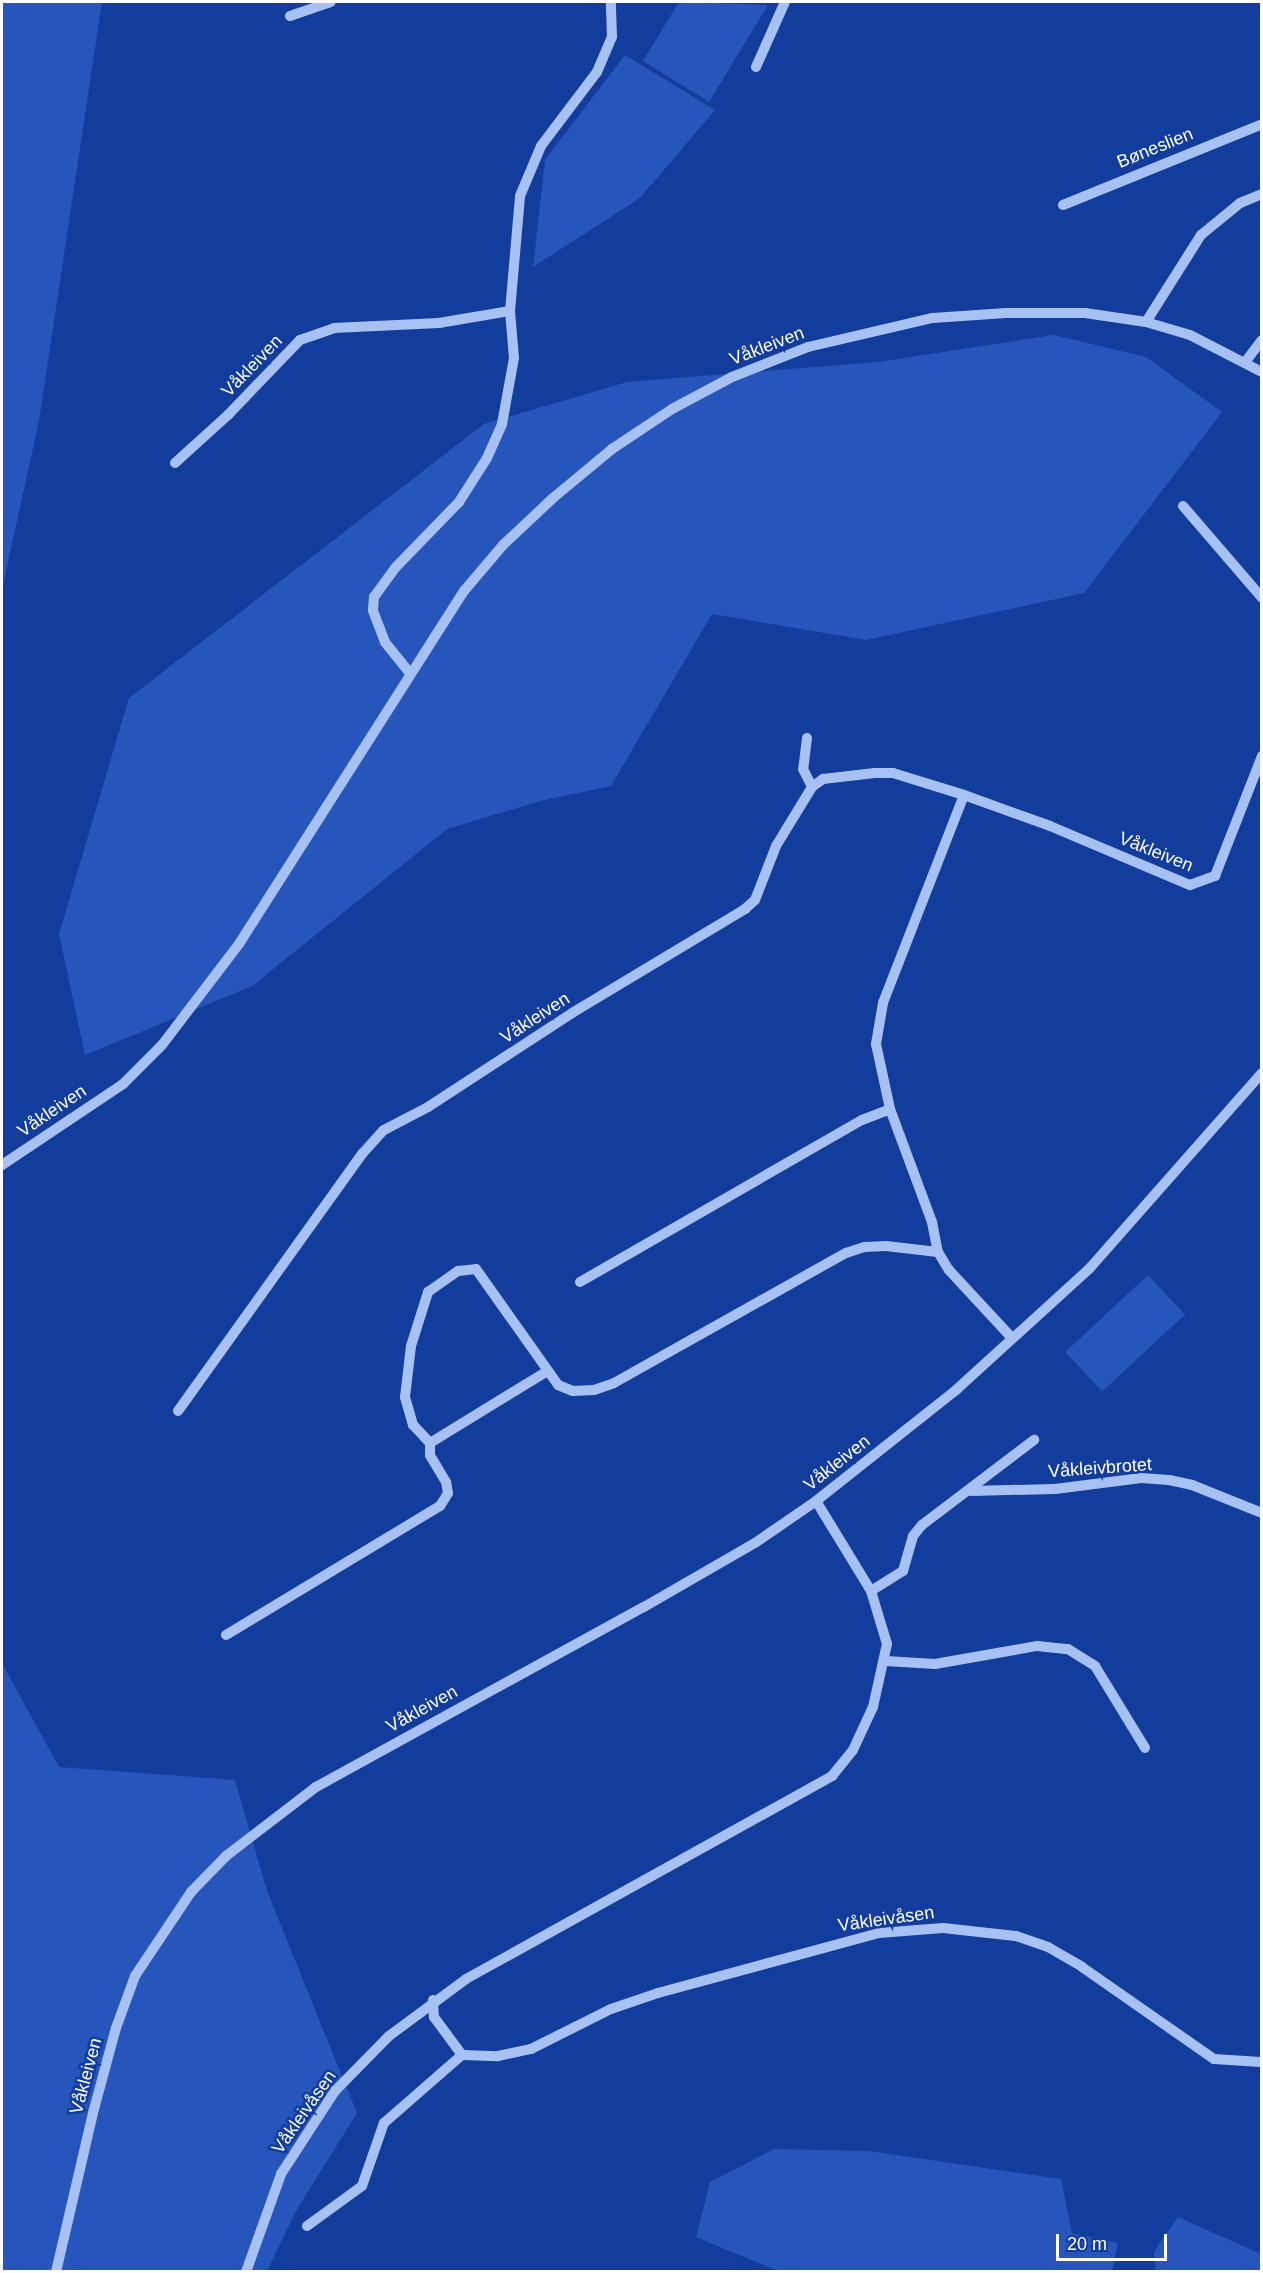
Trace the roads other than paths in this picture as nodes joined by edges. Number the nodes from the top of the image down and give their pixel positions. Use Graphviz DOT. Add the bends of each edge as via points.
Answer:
graph roads {
  1 [pos="331,2"];
  2 [pos="611,2"];
  3 [pos="785,2"];
  4 [pos="290,16"];
  5 [pos="756,67"];
  6 [pos="1262,124"];
  7 [pos="1262,194"];
  8 [pos="1063,205"];
  9 [pos="510,310"];
  10 [pos="1146,322"];
  11 [pos="1262,340"];
  12 [pos="1246,361"];
  13 [pos="1262,372"];
  14 [pos="176,463"];
  15 [pos="1183,506"];
  16 [pos="1262,598"];
  17 [pos="409,672"];
  18 [pos="807,738"];
  19 [pos="1262,756"];
  20 [pos="812,787"];
  21 [pos="964,795"];
  22 [pos="1262,1073"];
  23 [pos="890,1109"];
  24 [pos="2,1165"];
  25 [pos="938,1252"];
  26 [pos="580,1282"];
  27 [pos="1012,1338"];
  28 [pos="546,1372"];
  29 [pos="178,1410"];
  30 [pos="1034,1440"];
  31 [pos="430,1443"];
  32 [pos="971,1491"];
  33 [pos="816,1501"];
  34 [pos="1262,1513"];
  35 [pos="871,1591"];
  36 [pos="226,1635"];
  37 [pos="886,1661"];
  38 [pos="1145,1748"];
  39 [pos="433,2000"];
  40 [pos="462,2055"];
  41 [pos="1261,2062"];
  42 [pos="307,2226"];
  43 [pos="56,2271"];
  44 [pos="246,2271"];
  1 -- 4 [label="street"];
  2 -- 9 [label="street" via="612,38 597,72 541,146 524,185"];
  3 -- 5 [label="street"];
  6 -- 8 [label="street, Bøneslien"];
  7 -- 10 [label="street" via="1240,203 1201,235"];
  9 -- 14 [label="street, Våkleiven" via="439,323 334,328 300,340"];
  9 -- 17 [label="street" via="514,358 510,387 502,424 487,458 459,502 396,567 374,597 373,610 385,642"];
  10 -- 12 [label="street, Våkleiven" via="1190,335"];
  10 -- 17 [label="street, Våkleiven" via="1085,313 933,318 808,347 732,376 620,444 553,498 503,545 464,591"];
  11 -- 12 [label="street"];
  12 -- 13 [label="street, Våkleiven"];
  15 -- 16 [label="street"];
  17 -- 24 [label="street, Våkleiven" via="239,944 194,1006 123,1084"];
  18 -- 20 [label="street" via="803,769"];
  19 -- 21 [label="street, Våkleiven" via="1215,876 1190,885 1050,826"];
  20 -- 21 [label="street, Våkleiven" via="823,779 893,773"];
  20 -- 29 [label="street, Våkleiven" via="776,846 755,900 745,909 572,1013 428,1107 384,1130 363,1153"];
  21 -- 23 [label="street" via="883,1003 876,1044"];
  22 -- 27 [label="street, Våkleiven" via="1089,1269"];
  23 -- 25 [label="street" via="932,1222"];
  23 -- 26 [label="street" via="862,1120"];
  25 -- 27 [label="street" via="949,1270"];
  25 -- 28 [label="street" via="865,1247 846,1253 614,1383 594,1390 573,1391 558,1385"];
  27 -- 33 [label="street, Våkleiven" via="956,1390"];
  28 -- 31 [label="street"];
  28 -- 31 [label="street" via="520,1327 476,1269 458,1271 428,1292 411,1346 405,1397 413,1425"];
  30 -- 32 [label="street"];
  31 -- 36 [label="street" via="430,1455 446,1482 447,1493 440,1506"];
  32 -- 34 [label="street, Våkleivbrotet" via="1055,1489 1141,1478 1169,1480"];
  32 -- 35 [label="street" via="922,1525 913,1536 903,1571"];
  33 -- 35 [label="street, Våkleivåsen"];
  33 -- 43 [label="street, Våkleiven" via="755,1543 644,1607 316,1787 226,1856 191,1892 135,1976 96,2103"];
  35 -- 37 [label="street, Våkleivåsen" via="883,1624"];
  37 -- 38 [label="street" via="935,1664 1037,1646 1068,1650 1095,1666"];
  37 -- 39 [label="street, Våkleivåsen" via="873,1707 853,1750 832,1776 762,1818 602,1901"];
  39 -- 40 [label="street" via="434,2017"];
  39 -- 44 [label="street, Våkleivåsen" via="389,2036 335,2091 281,2174"];
  40 -- 41 [label="street, Våkleivåsen" via="498,2056 531,2049 630,2002 842,1941 879,1933 943,1928 989,1930 1048,1947 1214,2059"];
  40 -- 42 [label="street" via="384,2123 362,2186"];
}
